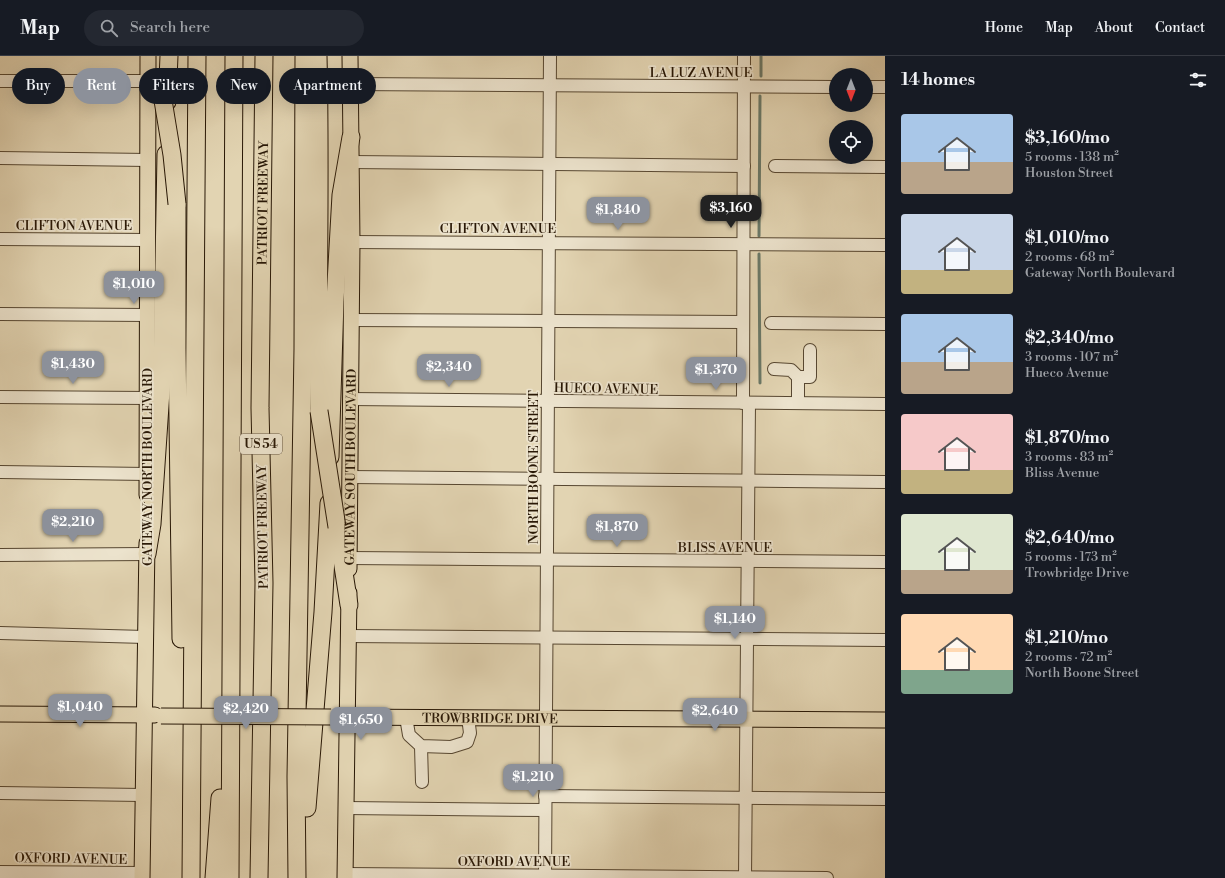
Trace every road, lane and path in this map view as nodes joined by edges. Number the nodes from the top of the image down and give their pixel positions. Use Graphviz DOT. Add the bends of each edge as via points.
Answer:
graph roads {
  1 [pos="148,56"];
  2 [pos="156,56"];
  3 [pos="169,56"];
  4 [pos="197,56"];
  5 [pos="234,56"];
  6 [pos="264,56"];
  7 [pos="304,56"];
  8 [pos="318,56"];
  9 [pos="350,56"];
  10 [pos="550,56"];
  11 [pos="744,56"];
  12 [pos="151,68"];
  13 [pos="155,68"];
  14 [pos="350,68"];
  15 [pos="0,80"];
  16 [pos="139,82"];
  17 [pos="376,84"];
  18 [pos="550,85"];
  19 [pos="744,86"];
  20 [pos="829,87"];
  21 [pos="873,87"];
  22 [pos="885,87"];
  23 [pos="152,104"];
  24 [pos="159,104"];
  25 [pos="350,104"];
  26 [pos="350,137"];
  27 [pos="0,158"];
  28 [pos="148,160"];
  29 [pos="351,162"];
  30 [pos="550,164"];
  31 [pos="744,166"];
  32 [pos="775,166"];
  33 [pos="885,167"];
  34 [pos="0,239"];
  35 [pos="148,240"];
  36 [pos="352,242"];
  37 [pos="549,243"];
  38 [pos="743,244"];
  39 [pos="885,245"];
  40 [pos="0,314"];
  41 [pos="148,315"];
  42 [pos="351,320"];
  43 [pos="548,321"];
  44 [pos="743,322"];
  45 [pos="771,323"];
  46 [pos="885,324"];
  47 [pos="810,350"];
  48 [pos="774,370"];
  49 [pos="798,377"];
  50 [pos="0,397"];
  51 [pos="147,398"];
  52 [pos="350,400"];
  53 [pos="548,401"];
  54 [pos="746,403"];
  55 [pos="798,403"];
  56 [pos="885,404"];
  57 [pos="0,472"];
  58 [pos="147,474"];
  59 [pos="350,477"];
  60 [pos="547,479"];
  61 [pos="749,480"];
  62 [pos="885,482"];
  63 [pos="147,554"];
  64 [pos="0,555"];
  65 [pos="349,558"];
  66 [pos="547,559"];
  67 [pos="748,561"];
  68 [pos="885,562"];
  69 [pos="349,605"];
  70 [pos="231,617"];
  71 [pos="0,633"];
  72 [pos="145,636"];
  73 [pos="348,636"];
  74 [pos="546,637"];
  75 [pos="747,640"];
  76 [pos="885,640"];
  77 [pos="0,714"];
  78 [pos="145,715"];
  79 [pos="348,717"];
  80 [pos="406,717"];
  81 [pos="468,717"];
  82 [pos="546,718"];
  83 [pos="747,719"];
  84 [pos="885,720"];
  85 [pos="421,746"];
  86 [pos="191,761"];
  87 [pos="422,782"];
  88 [pos="0,793"];
  89 [pos="142,795"];
  90 [pos="545,796"];
  91 [pos="746,798"];
  92 [pos="885,799"];
  93 [pos="346,808"];
  94 [pos="545,810"];
  95 [pos="260,832"];
  96 [pos="0,872"];
  97 [pos="142,876"];
  98 [pos="345,876"];
  99 [pos="545,877"];
  100 [pos="191,878"];
  101 [pos="214,878"];
  102 [pos="230,878"];
  103 [pos="259,878"];
  104 [pos="270,878"];
  105 [pos="297,878"];
  106 [pos="302,878"];
  107 [pos="745,878"];
  108 [pos="827,878"];
  1 -- 12 [label="main road, GATEWAY NORTH BOULEVARD"];
  2 -- 13 [label="highway"];
  3 -- 63 [label="highway" via="162,383 152,524"];
  4 -- 86 [label="highway"];
  5 -- 70 [label="highway, US 54"];
  6 -- 95 [label="highway, PATRIOT FREEWAY / US 54" via="260,408 264,583"];
  7 -- 105 [label="highway"];
  8 -- 69 [label="highway, bridge" via="320,411"];
  9 -- 14 [label="main road, GATEWAY SOUTH BOULEVARD"];
  10 -- 18 [label="street, NORTH BOONE STREET"];
  11 -- 19 [label="street"];
  15 -- 16 [label="street"];
  17 -- 18 [label="street, LA LUZ AVENUE"];
  18 -- 19 [label="street, LA LUZ AVENUE"];
  18 -- 30 [label="street, NORTH BOONE STREET"];
  19 -- 20 [label="street, LA LUZ AVENUE"];
  19 -- 31 [label="street"];
  21 -- 22 [label="street"];
  23 -- 28 [label="main road, GATEWAY NORTH BOULEVARD"];
  24 -- 86 [label="highway, bridge" via="172,155 177,204 183,745"];
  25 -- 26 [label="main road, GATEWAY SOUTH BOULEVARD"];
  26 -- 29 [label="main road, GATEWAY SOUTH BOULEVARD"];
  26 -- 106 [label="highway" via="341,195 327,547"];
  27 -- 28 [label="street"];
  28 -- 35 [label="main road, GATEWAY NORTH BOULEVARD"];
  29 -- 30 [label="street"];
  29 -- 36 [label="main road, GATEWAY SOUTH BOULEVARD"];
  30 -- 31 [label="street"];
  30 -- 37 [label="street, NORTH BOONE STREET"];
  31 -- 38 [label="street"];
  32 -- 33 [label="street"];
  34 -- 35 [label="street, CLIFTON AVENUE"];
  35 -- 41 [label="main road, GATEWAY NORTH BOULEVARD"];
  36 -- 37 [label="street, CLIFTON AVENUE"];
  36 -- 42 [label="main road, GATEWAY SOUTH BOULEVARD"];
  37 -- 38 [label="street, CLIFTON AVENUE"];
  37 -- 43 [label="street, NORTH BOONE STREET"];
  38 -- 39 [label="street, CLIFTON AVENUE"];
  38 -- 44 [label="street"];
  40 -- 41 [label="street"];
  41 -- 51 [label="main road, GATEWAY NORTH BOULEVARD"];
  42 -- 43 [label="street"];
  42 -- 52 [label="main road, GATEWAY SOUTH BOULEVARD"];
  43 -- 44 [label="street"];
  43 -- 53 [label="street, NORTH BOONE STREET"];
  44 -- 54 [label="street"];
  45 -- 46 [label="street"];
  47 -- 49 [label="street" via="810,377"];
  48 -- 49 [label="street" via="791,370"];
  49 -- 55 [label="street"];
  50 -- 51 [label="street"];
  51 -- 58 [label="main road, GATEWAY NORTH BOULEVARD"];
  52 -- 53 [label="street, HUECO AVENUE"];
  52 -- 59 [label="main road, GATEWAY SOUTH BOULEVARD"];
  53 -- 54 [label="street, HUECO AVENUE"];
  53 -- 60 [label="street, NORTH BOONE STREET"];
  54 -- 55 [label="street, HUECO AVENUE"];
  54 -- 61 [label="street"];
  55 -- 56 [label="street, HUECO AVENUE"];
  57 -- 58 [label="street"];
  58 -- 63 [label="main road, GATEWAY NORTH BOULEVARD"];
  59 -- 60 [label="street"];
  59 -- 65 [label="main road, GATEWAY SOUTH BOULEVARD"];
  60 -- 61 [label="street"];
  60 -- 66 [label="street, NORTH BOONE STREET"];
  61 -- 62 [label="street"];
  61 -- 67 [label="street"];
  63 -- 64 [label="street"];
  63 -- 72 [label="main road, GATEWAY NORTH BOULEVARD"];
  65 -- 66 [label="street, BLISS AVENUE"];
  65 -- 69 [label="main road, GATEWAY SOUTH BOULEVARD"];
  66 -- 67 [label="street, BLISS AVENUE"];
  66 -- 74 [label="street, NORTH BOONE STREET"];
  67 -- 68 [label="street, BLISS AVENUE"];
  67 -- 75 [label="street"];
  69 -- 73 [label="main road, GATEWAY SOUTH BOULEVARD"];
  70 -- 101 [label="highway" via="223,641 221,774"];
  70 -- 102 [label="highway, US 54"];
  71 -- 72 [label="street"];
  72 -- 78 [label="main road, GATEWAY NORTH BOULEVARD"];
  73 -- 74 [label="street"];
  73 -- 79 [label="main road, GATEWAY SOUTH BOULEVARD"];
  74 -- 75 [label="street"];
  74 -- 82 [label="street, NORTH BOONE STREET"];
  75 -- 76 [label="street"];
  75 -- 83 [label="street"];
  77 -- 78 [label="main road, TROWBRIDGE DRIVE"];
  78 -- 79 [label="main road, TROWBRIDGE DRIVE, bridge"];
  78 -- 89 [label="main road, GATEWAY NORTH BOULEVARD"];
  79 -- 80 [label="main road, TROWBRIDGE DRIVE"];
  79 -- 93 [label="main road, GATEWAY SOUTH BOULEVARD"];
  80 -- 81 [label="main road, TROWBRIDGE DRIVE"];
  80 -- 85 [label="street" via="409,735"];
  81 -- 82 [label="main road, TROWBRIDGE DRIVE"];
  81 -- 85 [label="street" via="470,733 467,742 451,747"];
  82 -- 83 [label="main road, TROWBRIDGE DRIVE"];
  82 -- 90 [label="street, NORTH BOONE STREET"];
  83 -- 84 [label="main road, TROWBRIDGE DRIVE"];
  83 -- 91 [label="street"];
  85 -- 87 [label="street"];
  86 -- 100 [label="highway"];
  88 -- 89 [label="street"];
  89 -- 97 [label="main road, GATEWAY NORTH BOULEVARD"];
  90 -- 91 [label="street"];
  90 -- 94 [label="street, NORTH BOONE STREET"];
  91 -- 92 [label="street"];
  91 -- 107 [label="street"];
  93 -- 94 [label="street"];
  93 -- 98 [label="main road, GATEWAY SOUTH BOULEVARD"];
  94 -- 99 [label="street, NORTH BOONE STREET"];
  95 -- 103 [label="highway, PATRIOT FREEWAY / US 54"];
  95 -- 104 [label="highway" via="268,850"];
  96 -- 97 [label="street, OXFORD AVENUE"];
  98 -- 99 [label="street, OXFORD AVENUE"];
  99 -- 107 [label="street, OXFORD AVENUE"];
  107 -- 108 [label="street, OXFORD AVENUE"];
}
